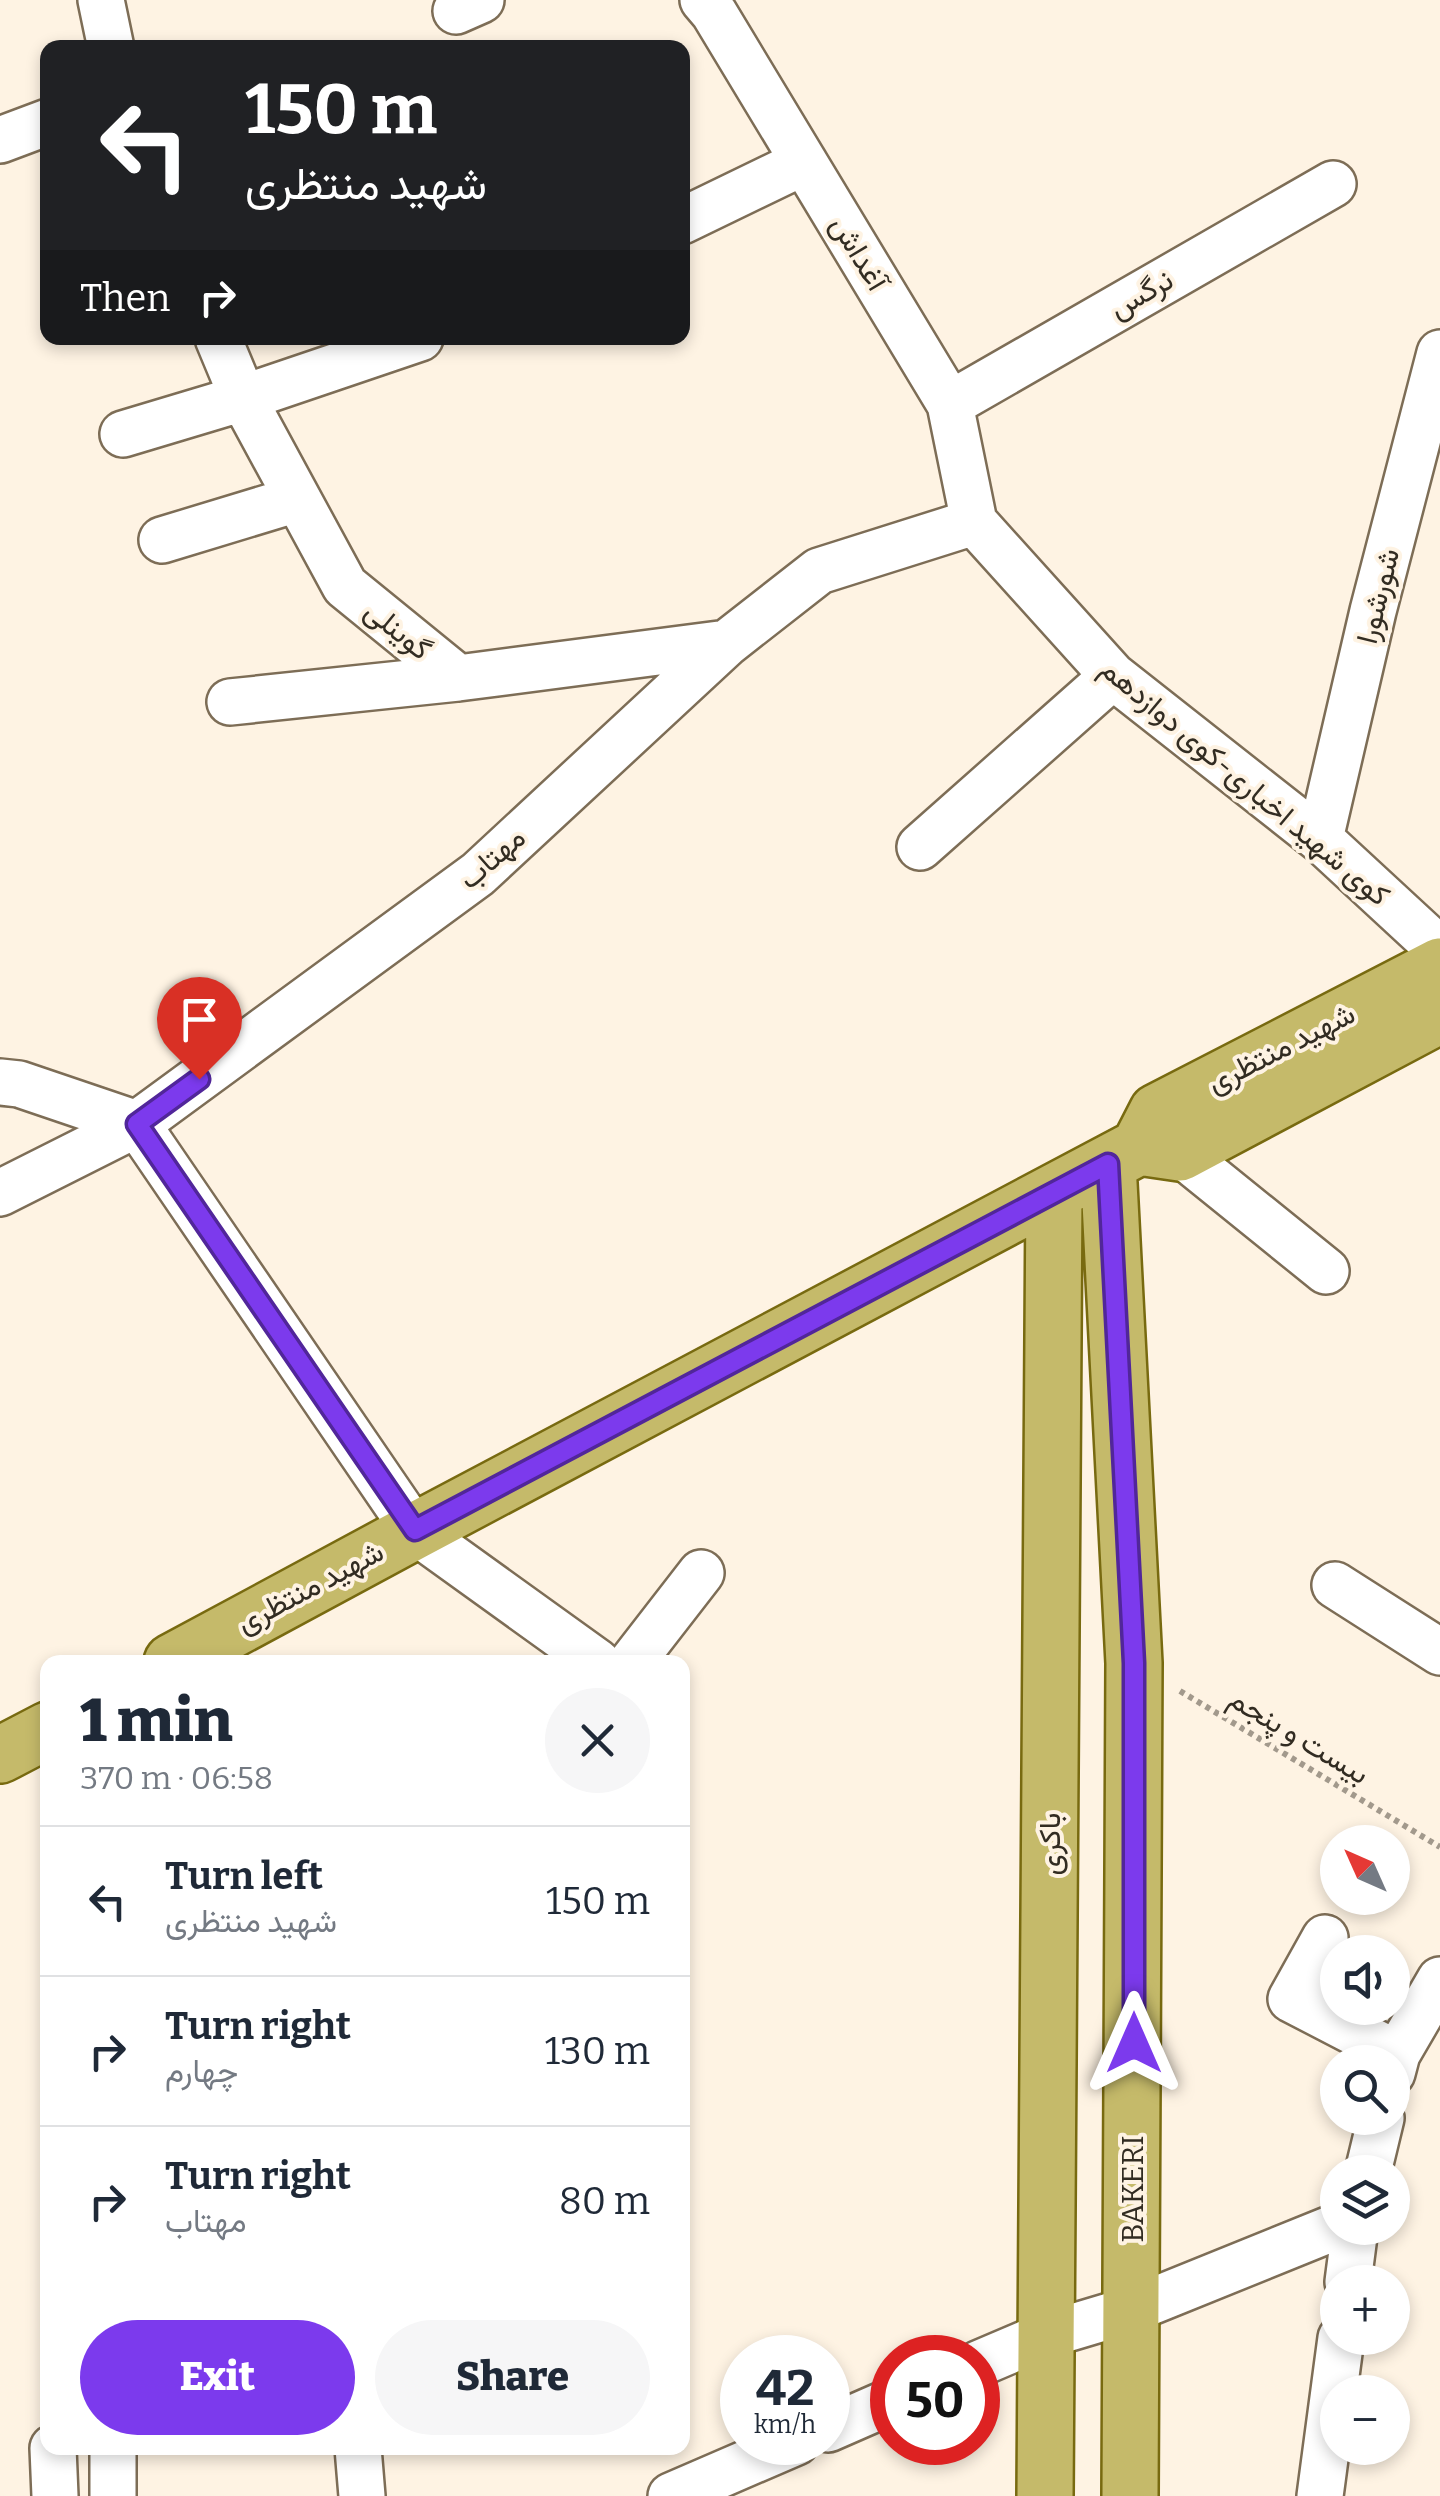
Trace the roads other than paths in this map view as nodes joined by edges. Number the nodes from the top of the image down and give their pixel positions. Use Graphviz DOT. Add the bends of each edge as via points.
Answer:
graph roads {
  1 [pos="101,0"];
  2 [pos="716,4"];
  3 [pos="109,40"];
  4 [pos="40,125"];
  5 [pos="0,140"];
  6 [pos="804,162"];
  7 [pos="1333,184"];
  8 [pos="690,217"];
  9 [pos="221,345"];
  10 [pos="399,345"];
  11 [pos="1440,354"];
  12 [pos="242,398"];
  13 [pos="950,404"];
  14 [pos="123,434"];
  15 [pos="297,499"];
  16 [pos="974,522"];
  17 [pos="162,540"];
  18 [pos="726,643"];
  19 [pos="1113,676"];
  20 [pos="458,678"];
  21 [pos="230,702"];
  22 [pos="1320,840"];
  23 [pos="920,847"];
  24 [pos="1440,950"];
  25 [pos="1440,966"];
  26 [pos="1440,1016"];
  27 [pos="0,1082"];
  28 [pos="137,1124"];
  29 [pos="1142,1155"];
  30 [pos="1054,1192"];
  31 [pos="0,1194"];
  32 [pos="1326,1272"];
  33 [pos="415,1530"];
  34 [pos="701,1573"];
  35 [pos="1335,1584"];
  36 [pos="1440,1652"];
  37 [pos="185,1655"];
  38 [pos="587,1655"];
  39 [pos="637,1655"];
  40 [pos="40,1734"];
  41 [pos="0,1756"];
  42 [pos="1320,1947"];
  43 [pos="1440,1980"];
  44 [pos="1320,2016"];
  45 [pos="1334,2025"];
  46 [pos="1365,2045"];
  47 [pos="1405,2045"];
  48 [pos="1320,2233"];
  49 [pos="1133,2309"];
  50 [pos="1046,2335"];
  51 [pos="1000,2355"];
  52 [pos="1339,2355"];
  53 [pos="53,2455"];
  54 [pos="112,2455"];
  55 [pos="359,2455"];
  56 [pos="743,2465"];
  57 [pos="55,2496"];
  58 [pos="113,2496"];
  59 [pos="362,2496"];
  60 [pos="671,2496"];
  61 [pos="1044,2496"];
  62 [pos="1130,2496"];
  63 [pos="1320,2496"];
  1 -- 3 [label="street"];
  2 -- 6 [label="street, آغداش"];
  4 -- 5 [label="street"];
  6 -- 8 [label="street"];
  6 -- 13 [label="street, آغداش"];
  7 -- 13 [label="street, نرگس"];
  9 -- 12 [label="street, گوینلی"];
  10 -- 12 [label="street"];
  11 -- 22 [label="street, شورشورا"];
  12 -- 14 [label="street"];
  12 -- 15 [label="street, گوینلی"];
  13 -- 16 [label="street, آغداش"];
  15 -- 17 [label="street"];
  15 -- 20 [label="street, گوینلی" via="345,586"];
  16 -- 18 [label="street, مهتاب" via="819,571"];
  16 -- 19 [label="street, کوی شهید اخباری-کوی دوازدهم"];
  18 -- 20 [label="street, گوینلی"];
  18 -- 28 [label="street, مهتاب" via="478,874"];
  19 -- 22 [label="street, کوی شهید اخباری-کوی دوازدهم"];
  19 -- 23 [label="street"];
  20 -- 21 [label="street"];
  22 -- 24 [label="street, کوی شهید اخباری-کوی دوازدهم"];
  25 -- 29 [label="main road, شهید منتظری" via="1156,1112"];
  26 -- 29 [label="main road, شهید منتظری"];
  27 -- 28 [label="street"];
  28 -- 31 [label="street, مهتاب"];
  28 -- 33 [label="street"];
  29 -- 30 [label="main road, شهید منتظری"];
  29 -- 32 [label="street"];
  29 -- 49 [label="main road, BAKERI"];
  30 -- 33 [label="main road, شهید منتظری"];
  30 -- 50 [label="main road, باکری"];
  33 -- 37 [label="main road, شهید منتظری"];
  33 -- 38 [label="street"];
  34 -- 39 [label="street"];
  35 -- 36 [label="street"];
  40 -- 41 [label="main road"];
  42 -- 44 [label="street" via="1291,1998"];
  43 -- 47 [label="street"];
  45 -- 46 [label="street"];
  48 -- 49 [label="street"];
  49 -- 50 [label="street"];
  49 -- 62 [label="main road, BAKERI"];
  50 -- 51 [label="street"];
  50 -- 61 [label="main road, باکری"];
  52 -- 63 [label="street"];
  53 -- 57 [label="street"];
  54 -- 58 [label="street"];
  55 -- 59 [label="street"];
  56 -- 60 [label="street"];
}
